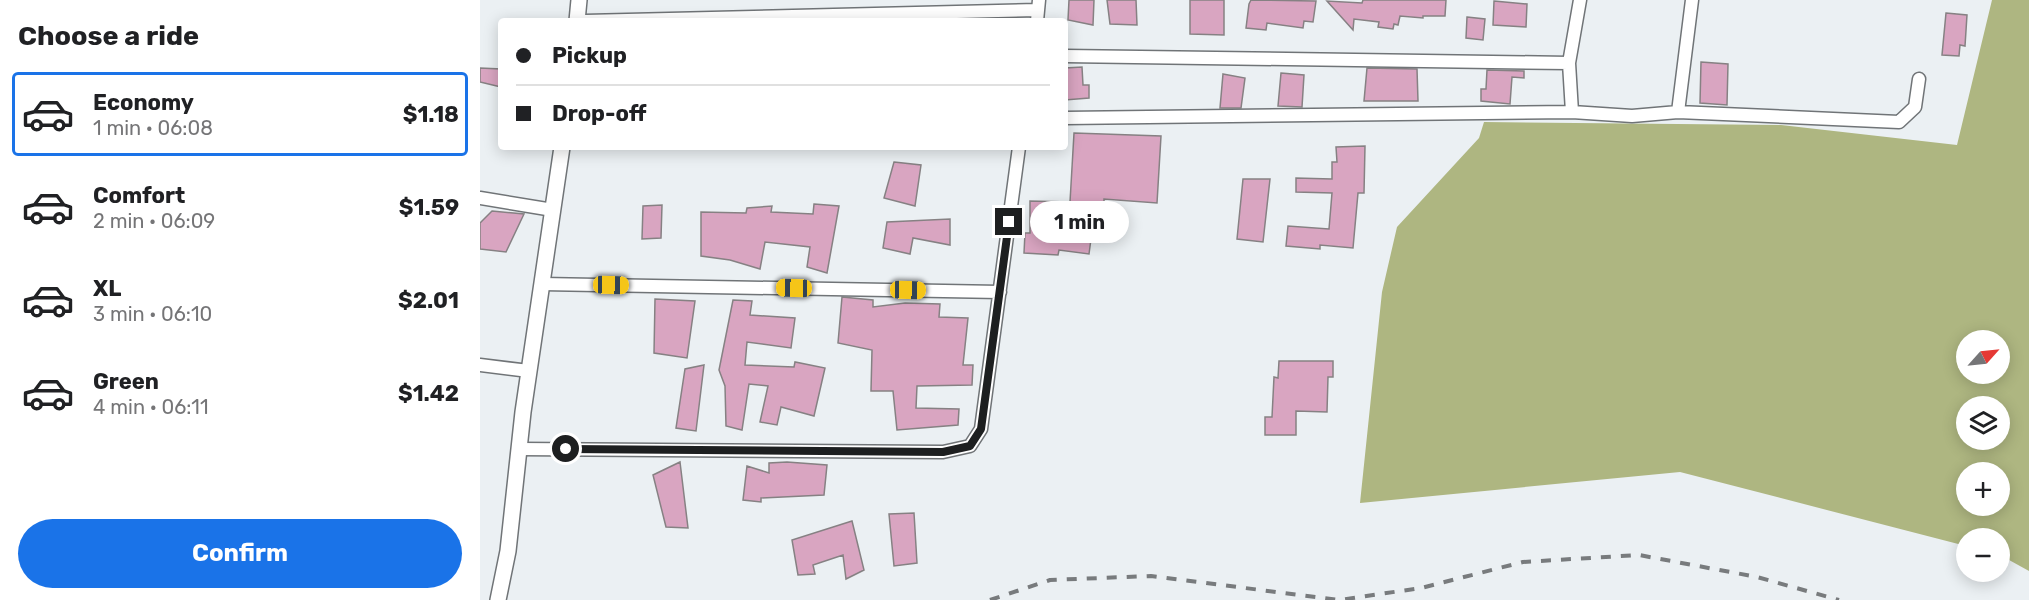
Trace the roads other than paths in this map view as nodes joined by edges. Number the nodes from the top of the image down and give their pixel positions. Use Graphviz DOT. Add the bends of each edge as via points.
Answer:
graph roads {
  1 [pos="579,0"];
  2 [pos="1580,0"];
  3 [pos="1692,0"];
  4 [pos="1038,10"];
  5 [pos="577,18"];
  6 [pos="709,18"];
  7 [pos="1068,56"];
  8 [pos="1569,63"];
  9 [pos="1919,79"];
  10 [pos="1572,112"];
  11 [pos="1678,112"];
  12 [pos="1068,118"];
  13 [pos="562,150"];
  14 [pos="1019,150"];
  15 [pos="480,198"];
  16 [pos="553,210"];
  17 [pos="542,284"];
  18 [pos="1000,292"];
  19 [pos="480,365"];
  20 [pos="529,371"];
  21 [pos="519,449"];
  22 [pos="498,600"];
  1 -- 5 [label="street"];
  2 -- 8 [label="street"];
  3 -- 11 [label="street"];
  4 -- 6 [label="street"];
  7 -- 8 [label="street"];
  8 -- 10 [label="street"];
  9 -- 11 [label="street" via="1915,107 1899,122"];
  10 -- 11 [label="street" via="1632,116"];
  10 -- 12 [label="street"];
  13 -- 16 [label="street"];
  14 -- 18 [label="street"];
  15 -- 16 [label="street"];
  16 -- 17 [label="street"];
  17 -- 18 [label="street"];
  17 -- 20 [label="street"];
  18 -- 21 [label="street" via="981,429 970,446 943,452"];
  19 -- 20 [label="street"];
  20 -- 21 [label="street"];
  21 -- 22 [label="street" via="508,551"];
}
